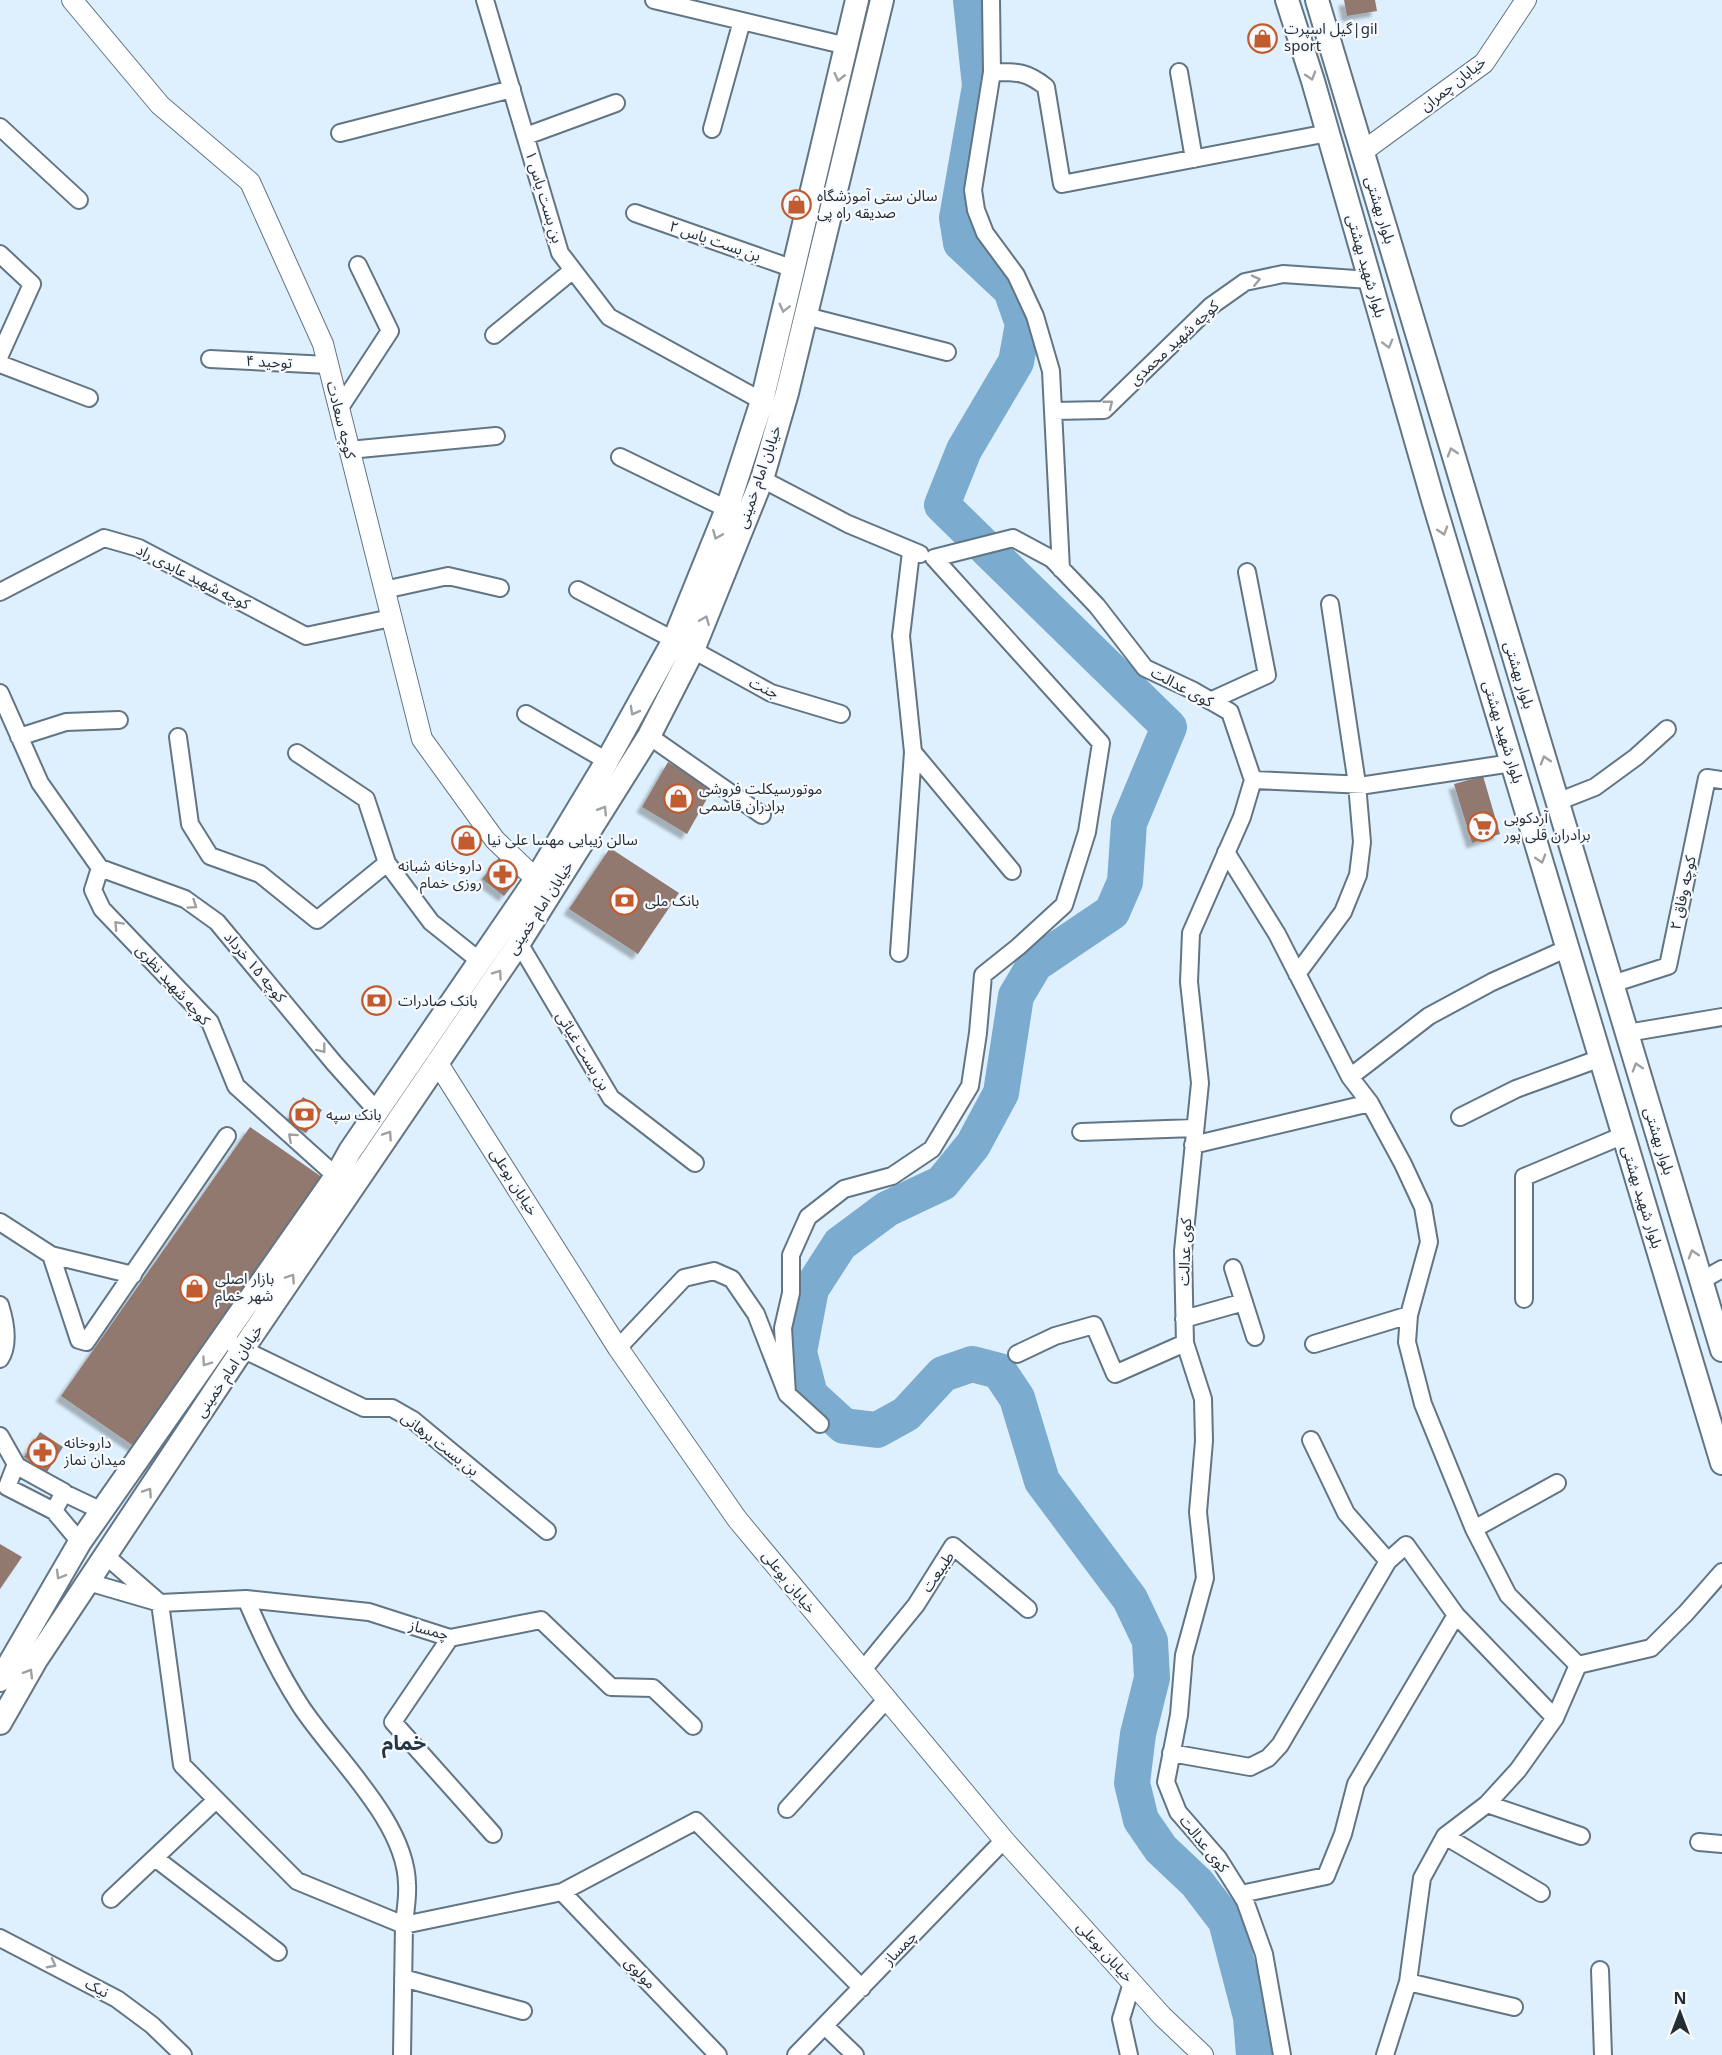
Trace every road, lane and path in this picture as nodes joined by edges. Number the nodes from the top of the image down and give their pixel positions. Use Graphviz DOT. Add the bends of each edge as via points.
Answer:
graph roads {
  1 [pos="72,0"];
  2 [pos="485,0"];
  3 [pos="654,0"];
  4 [pos="858,0"];
  5 [pos="882,0"];
  6 [pos="991,0"];
  7 [pos="1287,0"];
  8 [pos="1317,0"];
  9 [pos="1526,0"];
  10 [pos="742,21"];
  11 [pos="847,46"];
  12 [pos="992,72"];
  13 [pos="1179,72"];
  14 [pos="512,89"];
  15 [pos="616,103"];
  16 [pos="0,127"];
  17 [pos="712,129"];
  18 [pos="340,133"];
  19 [pos="1328,133"];
  20 [pos="526,136"];
  21 [pos="1362,152"];
  22 [pos="1194,159"];
  23 [pos="79,200"];
  24 [pos="635,213"];
  25 [pos="0,254"];
  26 [pos="358,265"];
  27 [pos="794,269"];
  28 [pos="573,270"];
  29 [pos="1370,280"];
  30 [pos="806,316"];
  31 [pos="494,335"];
  32 [pos="947,352"];
  33 [pos="0,355"];
  34 [pos="210,359"];
  35 [pos="0,364"];
  36 [pos="328,365"];
  37 [pos="88,398"];
  38 [pos="762,400"];
  39 [pos="339,409"];
  40 [pos="1053,411"];
  41 [pos="496,436"];
  42 [pos="349,450"];
  43 [pos="620,456"];
  44 [pos="762,478"];
  45 [pos="1464,491"];
  46 [pos="1433,500"];
  47 [pos="727,509"];
  48 [pos="911,552"];
  49 [pos="934,558"];
  50 [pos="1061,569"];
  51 [pos="1247,572"];
  52 [pos="500,588"];
  53 [pos="384,590"];
  54 [pos="578,590"];
  55 [pos="0,592"];
  56 [pos="1330,604"];
  57 [pos="391,618"];
  58 [pos="684,645"];
  59 [pos="0,693"];
  60 [pos="1210,701"];
  61 [pos="526,714"];
  62 [pos="841,714"];
  63 [pos="119,720"];
  64 [pos="1667,729"];
  65 [pos="649,736"];
  66 [pos="20,737"];
  67 [pos="178,737"];
  68 [pos="914,752"];
  69 [pos="297,753"];
  70 [pos="607,761"];
  71 [pos="1512,763"];
  72 [pos="1253,780"];
  73 [pos="1722,780"];
  74 [pos="1357,784"];
  75 [pos="1557,802"];
  76 [pos="762,815"];
  77 [pos="1226,852"];
  78 [pos="387,864"];
  79 [pos="100,868"];
  80 [pos="1012,871"];
  81 [pos="536,879"];
  82 [pos="519,943"];
  83 [pos="1568,948"];
  84 [pos="899,953"];
  85 [pos="481,962"];
  86 [pos="1298,974"];
  87 [pos="1612,984"];
  88 [pos="1722,1017"];
  89 [pos="1627,1033"];
  90 [pos="1600,1058"];
  91 [pos="436,1062"];
  92 [pos="1350,1077"];
  93 [pos="1370,1103"];
  94 [pos="377,1111"];
  95 [pos="1460,1117"];
  96 [pos="1195,1128"];
  97 [pos="1081,1132"];
  98 [pos="1624,1135"];
  99 [pos="227,1136"];
  100 [pos="1193,1145"];
  101 [pos="695,1162"];
  102 [pos="336,1176"];
  103 [pos="0,1222"];
  104 [pos="51,1255"];
  105 [pos="1233,1268"];
  106 [pos="1722,1269"];
  107 [pos="133,1275"];
  108 [pos="1701,1281"];
  109 [pos="1524,1299"];
  110 [pos="1244,1302"];
  111 [pos="0,1305"];
  112 [pos="1409,1315"];
  113 [pos="1184,1319"];
  114 [pos="1255,1337"];
  115 [pos="223,1338"];
  116 [pos="1185,1343"];
  117 [pos="1314,1344"];
  118 [pos="618,1347"];
  119 [pos="242,1350"];
  120 [pos="1722,1350"];
  121 [pos="1017,1354"];
  122 [pos="0,1359"];
  123 [pos="787,1394"];
  124 [pos="820,1424"];
  125 [pos="0,1436"];
  126 [pos="1311,1440"];
  127 [pos="1722,1463"];
  128 [pos="17,1466"];
  129 [pos="1557,1483"];
  130 [pos="3,1485"];
  131 [pos="64,1493"];
  132 [pos="54,1511"];
  133 [pos="102,1511"];
  134 [pos="125,1526"];
  135 [pos="1474,1529"];
  136 [pos="547,1531"];
  137 [pos="80,1542"];
  138 [pos="106,1556"];
  139 [pos="1389,1561"];
  140 [pos="1722,1572"];
  141 [pos="88,1582"];
  142 [pos="246,1599"];
  143 [pos="159,1603"];
  144 [pos="1028,1608"];
  145 [pos="1456,1615"];
  146 [pos="450,1638"];
  147 [pos="1578,1665"];
  148 [pos="862,1671"];
  149 [pos="0,1680"];
  150 [pos="886,1700"];
  151 [pos="1555,1718"];
  152 [pos="0,1724"];
  153 [pos="693,1726"];
  154 [pos="1171,1753"];
  155 [pos="216,1800"];
  156 [pos="1486,1804"];
  157 [pos="787,1809"];
  158 [pos="494,1834"];
  159 [pos="1445,1836"];
  160 [pos="1581,1836"];
  161 [pos="1004,1840"];
  162 [pos="1699,1842"];
  163 [pos="1722,1844"];
  164 [pos="155,1858"];
  165 [pos="562,1892"];
  166 [pos="1541,1893"];
  167 [pos="1241,1894"];
  168 [pos="111,1899"];
  169 [pos="404,1925"];
  170 [pos="0,1938"];
  171 [pos="278,1952"];
  172 [pos="1600,1970"];
  173 [pos="403,1978"];
  174 [pos="1408,1982"];
  175 [pos="1132,1983"];
  176 [pos="862,1988"];
  177 [pos="1514,2007"];
  178 [pos="523,2011"];
  179 [pos="825,2026"];
  180 [pos="183,2055"];
  181 [pos="402,2055"];
  182 [pos="718,2055"];
  183 [pos="796,2055"];
  184 [pos="855,2055"];
  185 [pos="1129,2055"];
  186 [pos="1203,2055"];
  187 [pos="1282,2055"];
  188 [pos="1385,2055"];
  189 [pos="1603,2055"];
  1 -- 36 [label="street, کوچه سعادت" via="159,105 250,182"];
  2 -- 14 [label="street, بن بست یاس ۱"];
  3 -- 10 [label="street"];
  4 -- 11 [label="main road, خیابان امام خمینی"];
  5 -- 30 [label="main road, خیابان امام خمینی"];
  6 -- 12 [label="street"];
  7 -- 19 [label="main road, بلوار شهید بهشتی, one-way"];
  8 -- 21 [label="main road, بلوار بهشتی"];
  9 -- 21 [label="street, خیابان چمران" via="1484,63"];
  10 -- 11 [label="street"];
  10 -- 17 [label="street"];
  11 -- 27 [label="main road, خیابان امام خمینی, one-way"];
  12 -- 22 [label="street" via="1033,76 1046,87 1062,184"];
  12 -- 40 [label="street" via="973,190 976,210 985,233 1016,275 1035,316 1051,371"];
  13 -- 22 [label="street"];
  14 -- 18 [label="street"];
  14 -- 20 [label="street, بن بست یاس ۱"];
  15 -- 20 [label="street"];
  16 -- 23 [label="street"];
  19 -- 22 [label="street"];
  19 -- 29 [label="main road, بلوار شهید بهشتی"];
  20 -- 28 [label="street, بن بست یاس ۱" via="560,253"];
  45 -- 21 [label="main road, بلوار بهشتی, one-way"];
  24 -- 27 [label="street, بن بست یاس ۲"];
  25 -- 33 [label="street" via="32,284"];
  26 -- 39 [label="street" via="390,331"];
  27 -- 38 [label="main road, خیابان امام خمینی, one-way"];
  28 -- 31 [label="street"];
  28 -- 38 [label="street, بن بست یاس ۱" via="609,317"];
  40 -- 29 [label="street, کوچه شهید محمدی, one-way" via="1104,410 1210,306 1245,282 1283,274"];
  29 -- 46 [label="main road, بلوار شهید بهشتی, one-way"];
  30 -- 32 [label="street"];
  30 -- 44 [label="main road, خیابان امام خمینی"];
  34 -- 36 [label="street, توحید ۴"];
  35 -- 37 [label="street"];
  36 -- 39 [label="street, کوچه سعادت"];
  38 -- 47 [label="main road, خیابان امام خمینی"];
  39 -- 42 [label="street, کوچه سعادت"];
  40 -- 50 [label="street"];
  41 -- 42 [label="street"];
  42 -- 53 [label="street, کوچه سعادت"];
  43 -- 47 [label="street"];
  44 -- 48 [label="street"];
  58 -- 44 [label="main road, خیابان امام خمینی, one-way"];
  45 -- 46 [label="main road"];
  75 -- 45 [label="main road, بلوار بهشتی, one-way"];
  46 -- 71 [label="main road, بلوار شهید بهشتی, one-way"];
  47 -- 58 [label="main road, خیابان امام خمینی, one-way"];
  48 -- 49 [label="street"];
  48 -- 68 [label="street" via="901,636"];
  49 -- 50 [label="street, کوی عدالت" via="1013,538 1052,559"];
  49 -- 123 [label="street" via="1101,743 1087,832 1064,904 983,975 970,1086 932,1149 892,1176 844,1189 808,1217 790,1254 790,1293 783,1328"];
  50 -- 60 [label="street, کوی عدالت" via="1097,606 1145,668"];
  51 -- 60 [label="street" via="1267,675"];
  52 -- 53 [label="street" via="448,576"];
  53 -- 57 [label="street, کوچه سعادت"];
  54 -- 58 [label="street, جنت"];
  55 -- 57 [label="street, کوچه شهید عابدی راد" via="104,538 139,548 306,636"];
  56 -- 74 [label="street"];
  57 -- 81 [label="street, کوچه سعادت" via="422,739 495,840"];
  58 -- 62 [label="street, جنت" via="771,693"];
  58 -- 65 [label="main road, خیابان امام خمینی"];
  58 -- 70 [label="main road, خیابان امام خمینی, one-way"];
  59 -- 66 [label="street"];
  60 -- 72 [label="street, کوی عدالت" via="1230,712"];
  61 -- 70 [label="street"];
  63 -- 66 [label="street" via="66,722"];
  64 -- 75 [label="street" via="1595,787"];
  65 -- 76 [label="street"];
  82 -- 65 [label="main road, خیابان امام خمینی, one-way"];
  66 -- 79 [label="street" via="40,783"];
  67 -- 78 [label="street" via="190,824 210,856 260,874 317,920"];
  68 -- 80 [label="street"];
  68 -- 84 [label="street"];
  69 -- 78 [label="street" via="366,799"];
  70 -- 81 [label="main road, خیابان امام خمینی"];
  71 -- 74 [label="street"];
  71 -- 83 [label="main road, بلوار شهید بهشتی, one-way"];
  72 -- 74 [label="street"];
  72 -- 77 [label="street, کوی عدالت"];
  73 -- 87 [label="street, کوچه وفاق ۲" via="1707,778 1668,966"];
  74 -- 86 [label="street" via="1362,842 1358,875 1343,912"];
  75 -- 87 [label="main road, بلوار بهشتی"];
  77 -- 86 [label="street"];
  77 -- 96 [label="street, کوی عدالت" via="1191,933 1190,982 1200,1083"];
  78 -- 85 [label="street" via="431,922"];
  79 -- 94 [label="street, کوچه ۱۵ خرداد, one-way" via="185,899 218,922"];
  102 -- 79 [label="street, کوچه شهید نظری, one-way" via="236,1086 210,1022 102,909 93,890"];
  81 -- 85 [label="main road, خیابان امام خمینی"];
  91 -- 82 [label="main road, خیابان امام خمینی, one-way"];
  82 -- 101 [label="street, بن بست غیاثی" via="611,1098"];
  83 -- 90 [label="main road, بلوار شهید بهشتی"];
  83 -- 92 [label="street" via="1429,1016"];
  85 -- 94 [label="main road, خیابان امام خمینی"];
  86 -- 92 [label="street"];
  87 -- 89 [label="main road, بلوار بهشتی"];
  88 -- 89 [label="street"];
  108 -- 89 [label="main road, بلوار بهشتی, one-way"];
  90 -- 95 [label="street" via="1516,1089"];
  90 -- 98 [label="main road, بلوار شهید بهشتی"];
  91 -- 118 [label="street, خیابان بوعلی"];
  119 -- 91 [label="main road, خیابان امام خمینی, one-way"];
  92 -- 93 [label="street"];
  93 -- 100 [label="street"];
  93 -- 112 [label="street" via="1423,1207 1429,1242"];
  94 -- 102 [label="main road, خیابان امام خمینی"];
  96 -- 97 [label="street"];
  96 -- 100 [label="street, کوی عدالت"];
  98 -- 109 [label="street" via="1524,1177"];
  98 -- 127 [label="main road, بلوار شهید بهشتی"];
  99 -- 107 [label="street"];
  100 -- 113 [label="street, کوی عدالت" via="1183,1251"];
  102 -- 115 [label="main road, خیابان امام خمینی"];
  103 -- 104 [label="street"];
  104 -- 107 [label="street"];
  104 -- 107 [label="street" via="82,1342 86,1342"];
  105 -- 110 [label="street"];
  106 -- 108 [label="street"];
  108 -- 120 [label="main road, بلوار بهشتی"];
  110 -- 113 [label="street"];
  110 -- 114 [label="street"];
  111 -- 122 [label="street" via="5,1323 4,1353"];
  112 -- 117 [label="street"];
  112 -- 135 [label="street" via="1407,1342 1423,1404"];
  113 -- 116 [label="street, کوی عدالت"];
  115 -- 119 [label="street, بن بست برهانی"];
  115 -- 133 [label="main road, خیابان امام خمینی, one-way"];
  116 -- 121 [label="street" via="1115,1374 1094,1325 1055,1336"];
  116 -- 154 [label="street, کوی عدالت" via="1203,1399 1198,1512 1205,1578 1184,1655"];
  118 -- 123 [label="street" via="684,1278 714,1271 732,1279 756,1314"];
  118 -- 148 [label="street, خیابان بوعلی" via="737,1519"];
  134 -- 119 [label="main road, خیابان امام خمینی, one-way"];
  119 -- 136 [label="street, بن بست برهانی" via="364,1408 392,1408 413,1420"];
  123 -- 124 [label="street"];
  125 -- 128 [label="street"];
  126 -- 139 [label="street" via="1346,1513"];
  128 -- 130 [label="street"];
  128 -- 131 [label="street"];
  129 -- 135 [label="street"];
  130 -- 132 [label="street"];
  131 -- 132 [label="street"];
  131 -- 133 [label="street"];
  132 -- 137 [label="street"];
  133 -- 134 [label="main road"];
  133 -- 137 [label="main road, خیابان امام خمینی"];
  134 -- 138 [label="main road, خیابان امام خمینی"];
  135 -- 147 [label="street" via="1508,1595"];
  137 -- 149 [label="main road, خیابان امام خمینی, one-way"];
  138 -- 141 [label="main road, خیابان امام خمینی"];
  138 -- 143 [label="street"];
  139 -- 145 [label="street" via="1406,1545"];
  139 -- 154 [label="street" via="1280,1745 1268,1758 1250,1767"];
  140 -- 147 [label="street" via="1651,1648"];
  141 -- 143 [label="street, چمساز"];
  152 -- 141 [label="main road, خیابان امام خمینی, one-way" via="36,1660"];
  142 -- 143 [label="street, چمساز"];
  142 -- 146 [label="street, چمساز" via="369,1612"];
  142 -- 169 [label="street" via="271,1658 301,1707 383,1815 402,1852 408,1883"];
  143 -- 155 [label="street" via="182,1765"];
  144 -- 148 [label="street, طبيعت" via="953,1546 916,1605"];
  145 -- 151 [label="street"];
  145 -- 167 [label="street" via="1356,1784 1343,1834 1326,1876"];
  146 -- 153 [label="street, چمساز" via="541,1620 611,1687 653,1688"];
  146 -- 158 [label="street" via="393,1722"];
  147 -- 151 [label="street"];
  148 -- 150 [label="street, خیابان بوعلی"];
  150 -- 157 [label="street"];
  150 -- 161 [label="street, خیابان بوعلی"];
  151 -- 156 [label="street" via="1518,1770"];
  154 -- 167 [label="street, کوی عدالت" via="1166,1782 1178,1812 1218,1858"];
  155 -- 164 [label="street"];
  155 -- 169 [label="street" via="297,1881"];
  156 -- 159 [label="street"];
  156 -- 160 [label="street"];
  159 -- 166 [label="street"];
  159 -- 174 [label="street" via="1422,1878"];
  161 -- 175 [label="street, خیابان بوعلی"];
  161 -- 176 [label="street, چمساز"];
  162 -- 163 [label="street"];
  164 -- 168 [label="street"];
  164 -- 171 [label="street"];
  165 -- 169 [label="street"];
  165 -- 176 [label="street" via="696,1821"];
  165 -- 182 [label="street, مولوی"];
  167 -- 187 [label="street, کوی عدالت" via="1264,1954"];
  169 -- 173 [label="street"];
  170 -- 180 [label="street, نیک, one-way" via="117,1998"];
  172 -- 189 [label="street"];
  173 -- 178 [label="street"];
  173 -- 181 [label="street"];
  174 -- 177 [label="street"];
  174 -- 188 [label="street"];
  175 -- 185 [label="street" via="1121,2019"];
  175 -- 186 [label="street, خیابان بوعلی"];
  176 -- 179 [label="street, چمساز"];
  179 -- 183 [label="street, چمساز"];
  179 -- 184 [label="street"];
}
